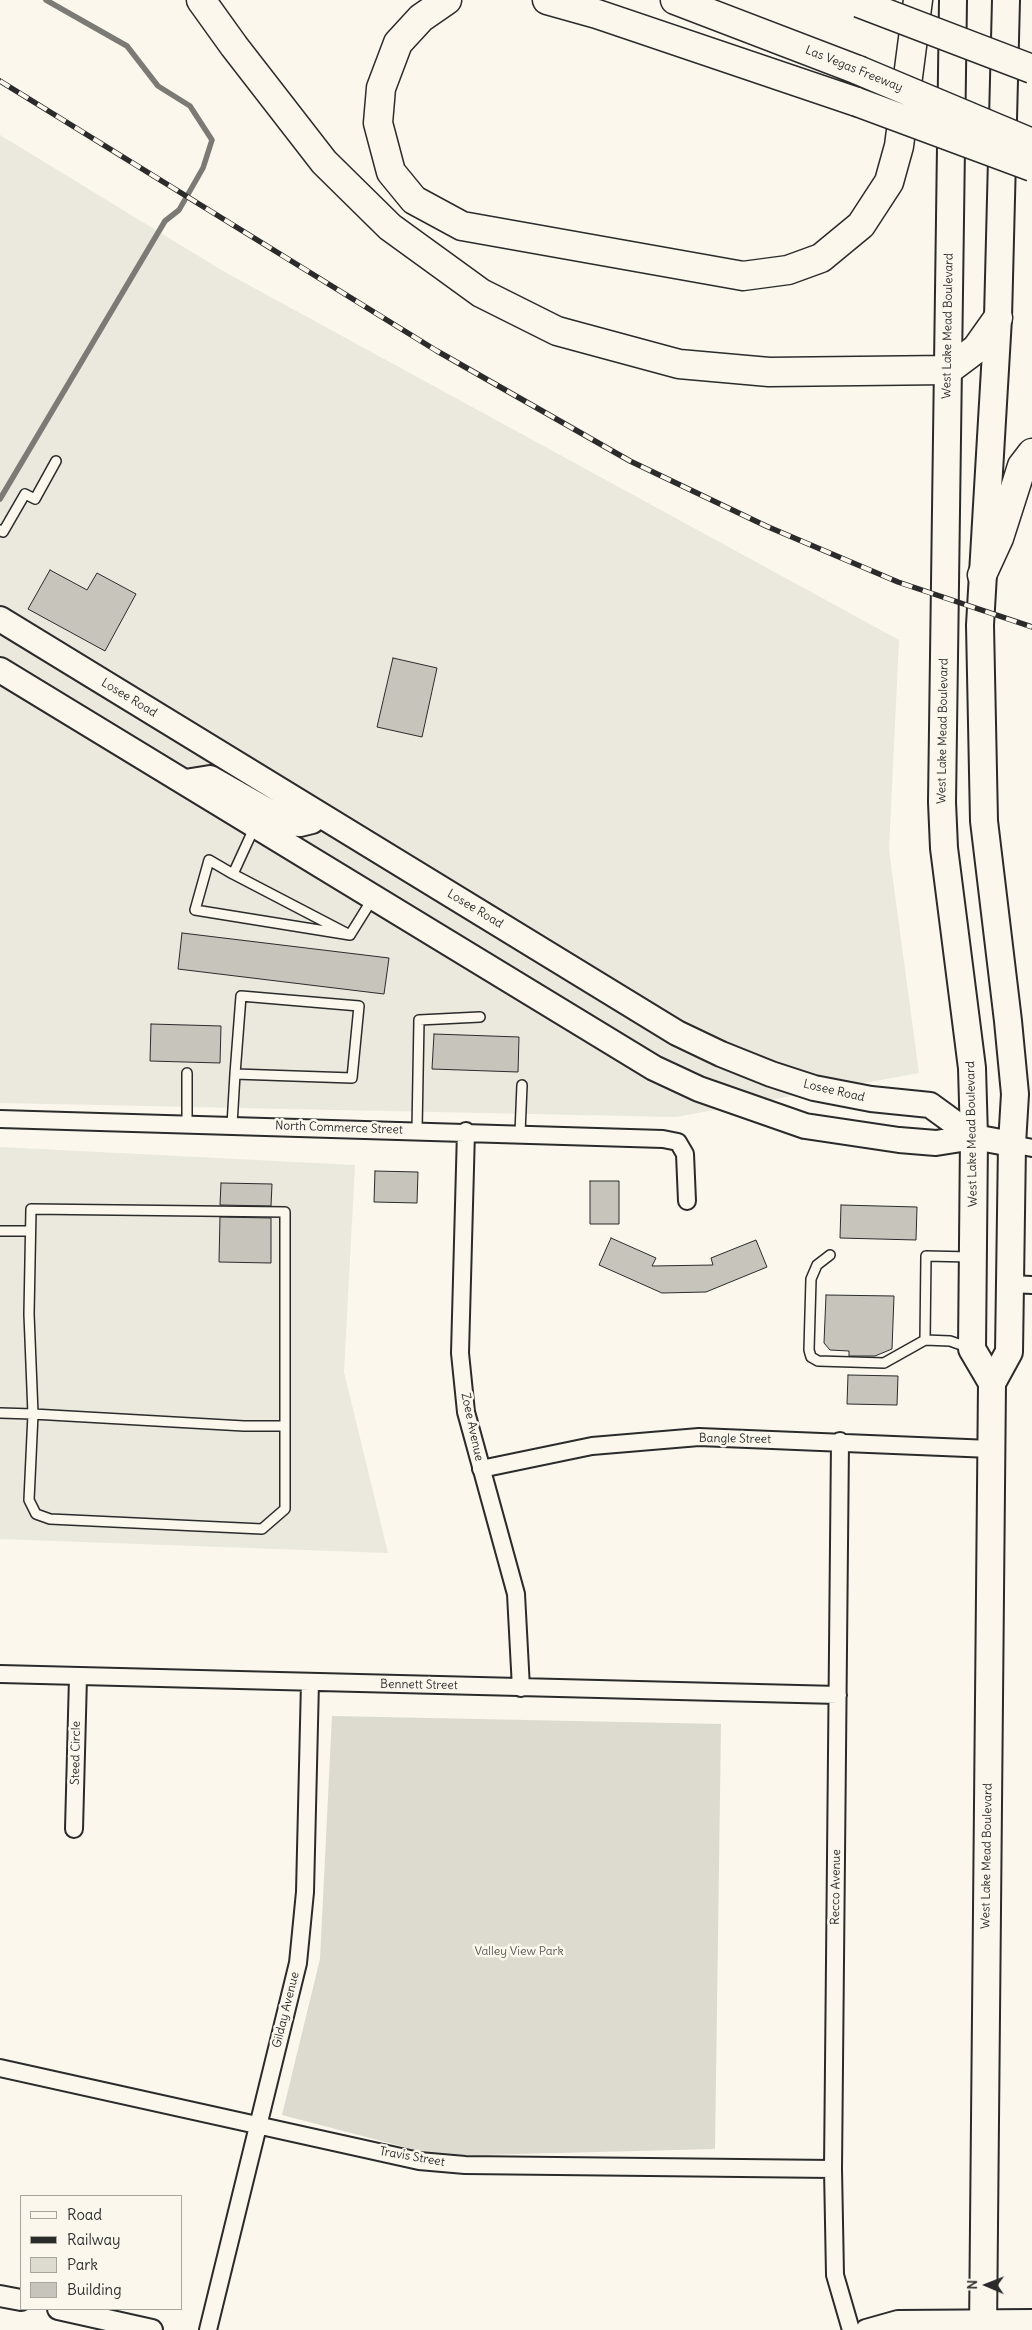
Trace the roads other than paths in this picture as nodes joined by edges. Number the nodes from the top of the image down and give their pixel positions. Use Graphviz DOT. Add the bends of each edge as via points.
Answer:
graph roads {
  1 [pos="201,0"];
  2 [pos="447,0"];
  3 [pos="547,0"];
  4 [pos="675,0"];
  5 [pos="918,0"];
  6 [pos="953,0"];
  7 [pos="1006,0"];
  8 [pos="856,1"];
  9 [pos="1032,69"];
  10 [pos="1032,143"];
  11 [pos="1032,167"];
  12 [pos="998,318"];
  13 [pos="948,370"];
  14 [pos="1032,453"];
  15 [pos="56,461"];
  16 [pos="0,530"];
  17 [pos="982,575"];
  18 [pos="0,619"];
  19 [pos="0,670"];
  20 [pos="184,782"];
  21 [pos="317,813"];
  22 [pos="255,826"];
  23 [pos="233,874"];
  24 [pos="373,898"];
  25 [pos="350,935"];
  26 [pos="480,1017"];
  27 [pos="187,1074"];
  28 [pos="235,1074"];
  29 [pos="522,1085"];
  30 [pos="0,1119"];
  31 [pos="186,1124"];
  32 [pos="232,1125"];
  33 [pos="417,1130"];
  34 [pos="466,1132"];
  35 [pos="520,1133"];
  36 [pos="974,1137"];
  37 [pos="1022,1146"];
  38 [pos="687,1201"];
  39 [pos="0,1231"];
  40 [pos="30,1231"];
  41 [pos="830,1255"];
  42 [pos="973,1256"];
  43 [pos="1022,1285"];
  44 [pos="925,1340"];
  45 [pos="972,1349"];
  46 [pos="992,1383"];
  47 [pos="0,1413"];
  48 [pos="33,1414"];
  49 [pos="285,1426"];
  50 [pos="840,1441"];
  51 [pos="991,1449"];
  52 [pos="481,1469"];
  53 [pos="0,1674"];
  54 [pos="78,1676"];
  55 [pos="310,1682"];
  56 [pos="521,1688"];
  57 [pos="838,1696"];
  58 [pos="74,1828"];
  59 [pos="0,2068"];
  60 [pos="258,2125"];
  61 [pos="833,2169"];
  62 [pos="0,2296"];
  63 [pos="20,2300"];
  64 [pos="62,2310"];
  65 [pos="1032,2320"];
  66 [pos="983,2325"];
  67 [pos="152,2330"];
  68 [pos="208,2330"];
  69 [pos="851,2330"];
  70 [pos="866,2330"];
  1 -- 13 [label="highway" via="324,162 390,228 481,293 557,331 679,364 769,372"];
  2 -- 5 [label="highway" via="421,18 398,43 382,88 378,123 391,172 414,200 462,226 743,276 788,270 822,258 861,225 889,182 899,146"];
  3 -- 11 [label="highway, bridge" via="857,102"];
  4 -- 10 [label="highway, Las Vegas Freeway, bridge" via="858,70"];
  6 -- 13 [label="main road, West Lake Mead Boulevard"];
  7 -- 12 [label="main road, West Lake Mead Boulevard"];
  8 -- 9 [label="highway, bridge"];
  12 -- 13 [label="highway" via="976,349"];
  12 -- 17 [label="main road, West Lake Mead Boulevard"];
  13 -- 36 [label="main road, West Lake Mead Boulevard" via="942,802 944,848 972,1068"];
  14 -- 17 [label="highway" via="1022,466 999,538"];
  15 -- 16 [label="lane" via="35,499 25,494 3,532"];
  17 -- 37 [label="main road, West Lake Mead Boulevard" via="984,821"];
  18 -- 21 [label="main road, Losee Road"];
  19 -- 20 [label="main road, Losee Road"];
  20 -- 21 [label="main road" via="210,778 289,823 312,821"];
  20 -- 22 [label="main road, Losee Road"];
  21 -- 36 [label="main road, Losee Road" via="677,1033 721,1054 814,1088 871,1099 930,1105"];
  22 -- 23 [label="lane"];
  22 -- 24 [label="main road, Losee Road"];
  23 -- 25 [label="lane"];
  23 -- 25 [label="lane" via="209,860 195,910"];
  24 -- 25 [label="lane"];
  24 -- 36 [label="main road, Losee Road" via="654,1068 700,1089 795,1123 833,1131 936,1143"];
  26 -- 33 [label="lane" via="419,1020"];
  27 -- 31 [label="lane"];
  28 -- 28 [label="lane" via="241,996 359,1006 352,1078"];
  28 -- 32 [label="lane"];
  29 -- 35 [label="lane"];
  30 -- 31 [label="street, North Commerce Street"];
  31 -- 32 [label="street, North Commerce Street"];
  32 -- 33 [label="street, North Commerce Street"];
  33 -- 34 [label="street, North Commerce Street"];
  34 -- 35 [label="street, North Commerce Street"];
  34 -- 52 [label="street, Zoee Avenue" via="460,1353 466,1412"];
  35 -- 38 [label="street, North Commerce Street" via="663,1138 678,1142 685,1154"];
  36 -- 37 [label="main road, Losee Road"];
  36 -- 42 [label="main road, West Lake Mead Boulevard"];
  37 -- 43 [label="main road, West Lake Mead Boulevard"];
  39 -- 40 [label="lane"];
  40 -- 48 [label="lane"];
  40 -- 49 [label="lane" via="31,1209 286,1212"];
  41 -- 44 [label="lane" via="817,1265 811,1279 809,1350 812,1357 818,1361 884,1363"];
  42 -- 44 [label="lane" via="926,1256"];
  42 -- 45 [label="main road, West Lake Mead Boulevard"];
  43 -- 46 [label="main road, West Lake Mead Boulevard" via="1009,1352"];
  44 -- 45 [label="lane" via="950,1341"];
  45 -- 46 [label="main road"];
  46 -- 51 [label="main road, West Lake Mead Boulevard"];
  47 -- 48 [label="lane"];
  48 -- 49 [label="lane"];
  48 -- 49 [label="lane" via="29,1500 36,1514 50,1519 262,1529 285,1509"];
  50 -- 51 [label="street, Bangle Street"];
  50 -- 52 [label="street, Bangle Street" via="699,1437 592,1446"];
  50 -- 57 [label="street, Recco Avenue"];
  51 -- 66 [label="main road, West Lake Mead Boulevard"];
  52 -- 56 [label="street, Zoee Avenue" via="516,1594"];
  53 -- 54 [label="street, Bennett Street"];
  54 -- 55 [label="street, Bennett Street"];
  54 -- 58 [label="street, Steed Circle"];
  55 -- 56 [label="street, Bennett Street"];
  55 -- 60 [label="street, Gilday Avenue" via="305,1892 298,1963"];
  56 -- 57 [label="street, Bennett Street"];
  57 -- 61 [label="street, Recco Avenue"];
  59 -- 60 [label="street, Travis Street"];
  60 -- 61 [label="street, Travis Street" via="419,2161 465,2165"];
  60 -- 68 [label="street, Gilday Avenue"];
  61 -- 69 [label="street, Recco Avenue" via="835,2275"];
  62 -- 63 [label="street"];
  64 -- 67 [label="street"];
  65 -- 66 [label="street"];
  66 -- 70 [label="street" via="898,2321"];
}
